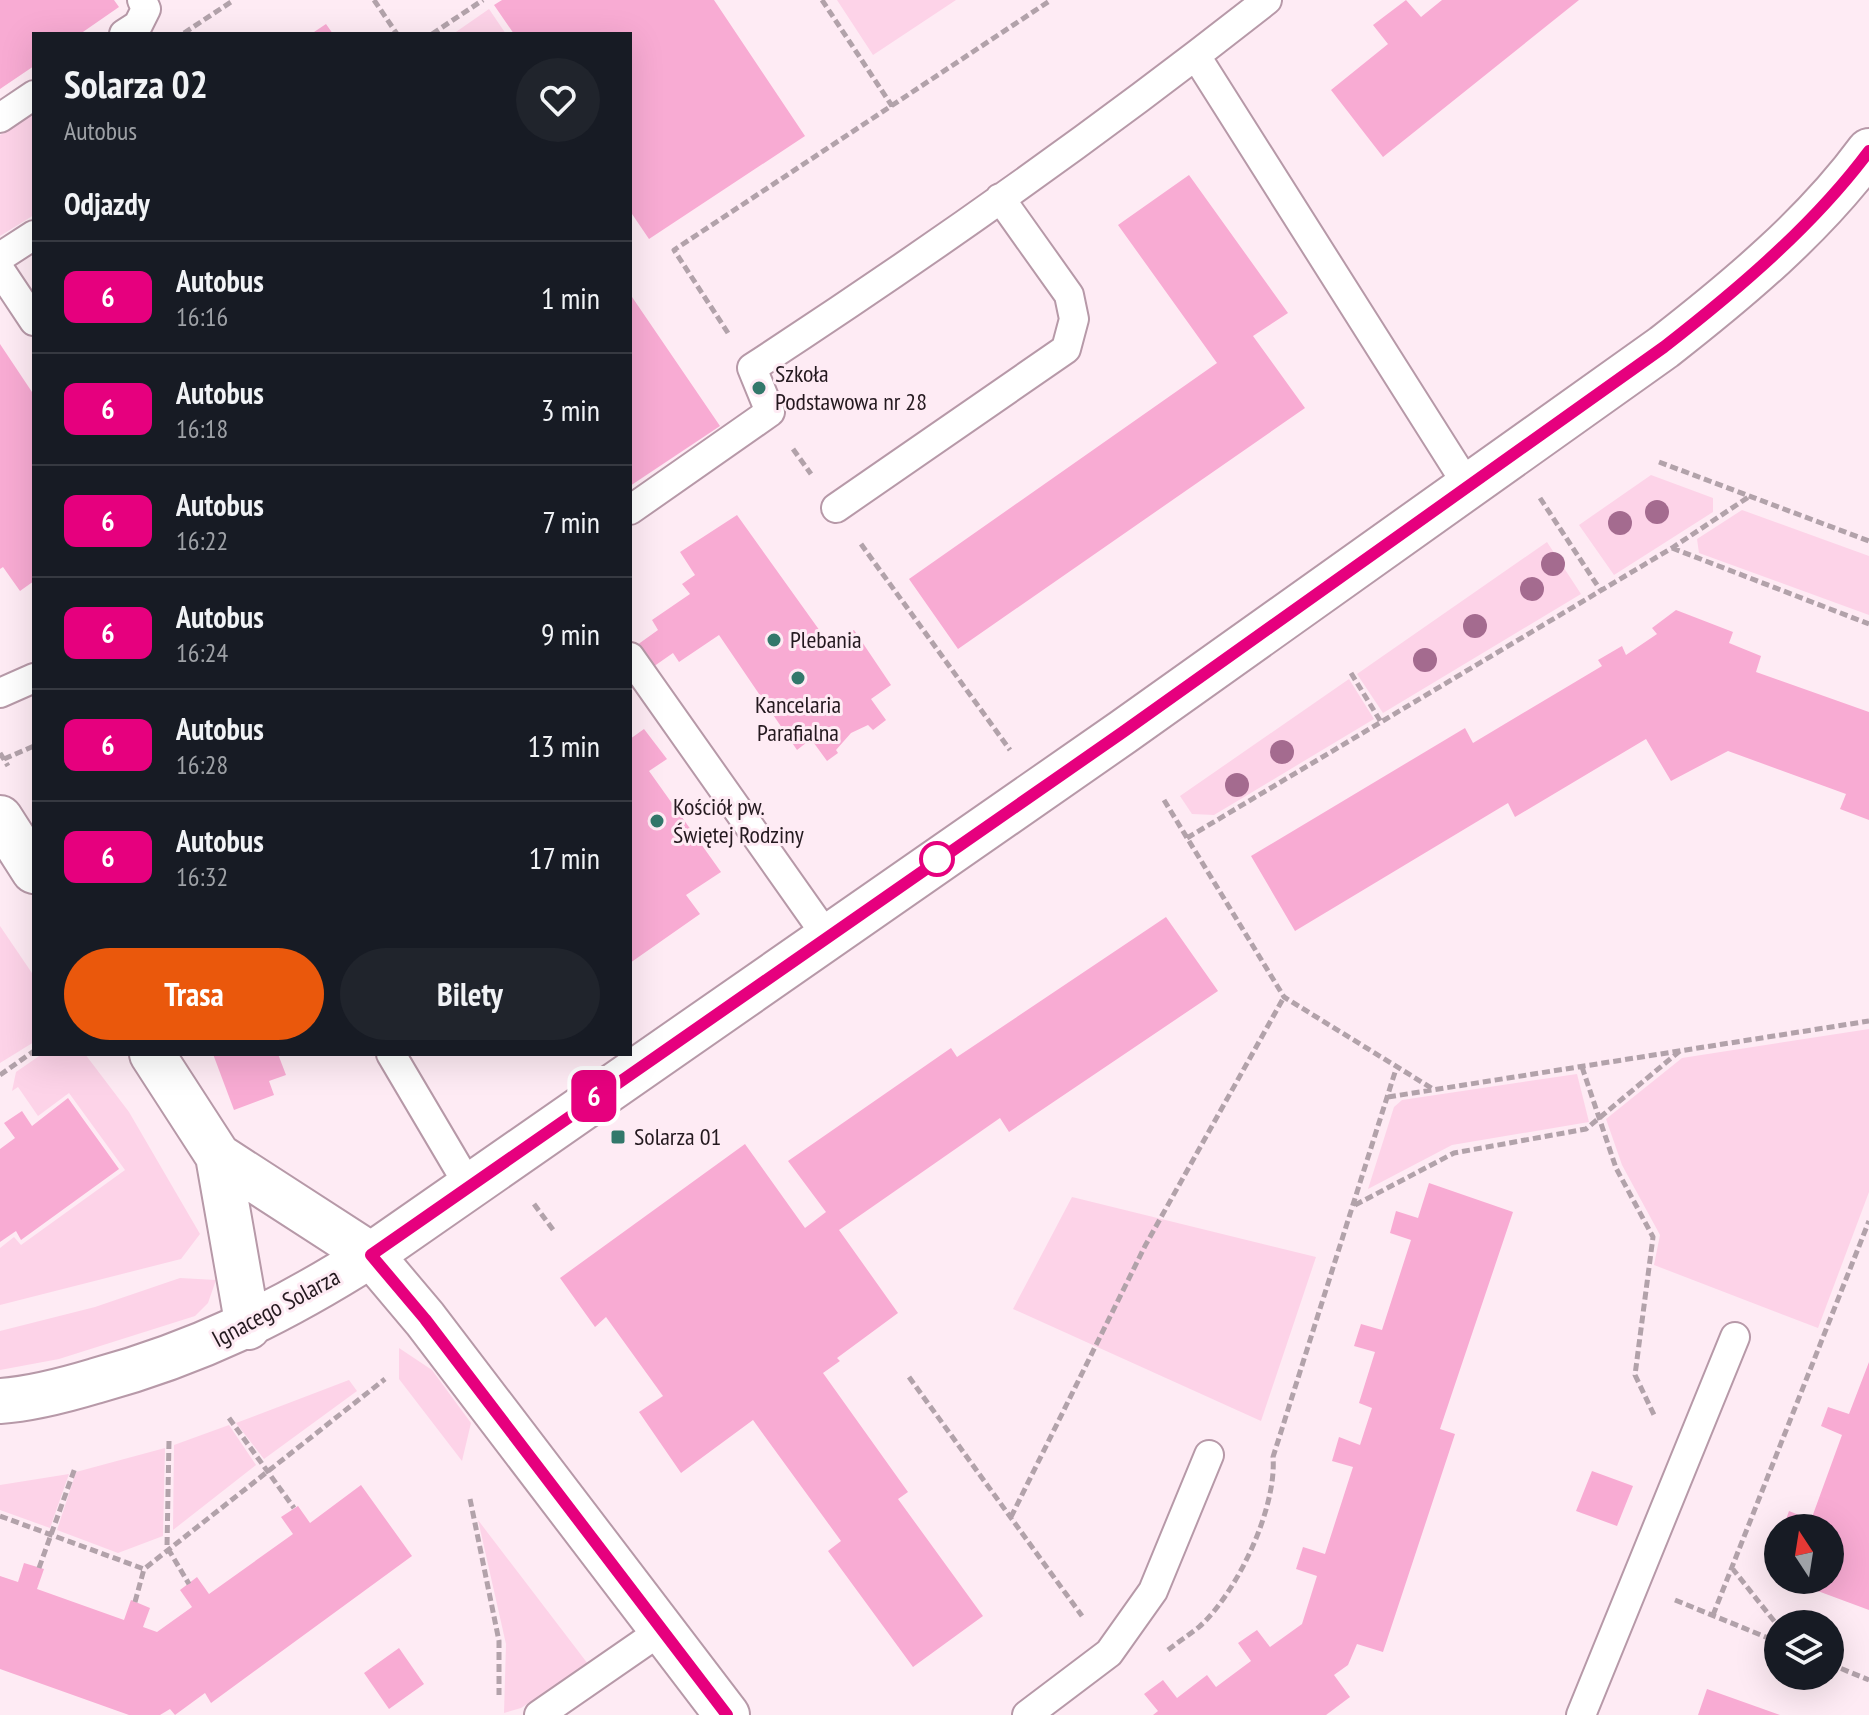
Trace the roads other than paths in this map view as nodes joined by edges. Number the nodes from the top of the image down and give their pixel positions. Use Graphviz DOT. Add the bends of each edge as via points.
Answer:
graph roads {
  1 [pos="142,0"];
  2 [pos="1267,0"];
  3 [pos="127,32"];
  4 [pos="1196,56"];
  5 [pos="32,96"];
  6 [pos="0,118"];
  7 [pos="1869,151"];
  8 [pos="1000,198"];
  9 [pos="32,236"];
  10 [pos="0,257"];
  11 [pos="0,270"];
  12 [pos="32,318"];
  13 [pos="1468,486"];
  14 [pos="836,508"];
  15 [pos="632,509"];
  16 [pos="632,660"];
  17 [pos="32,679"];
  18 [pos="0,693"];
  19 [pos="0,818"];
  20 [pos="32,868"];
  21 [pos="826,935"];
  22 [pos="153,1056"];
  23 [pos="392,1056"];
  24 [pos="218,1156"];
  25 [pos="469,1186"];
  26 [pos="371,1255"];
  27 [pos="248,1327"];
  28 [pos="1735,1337"];
  29 [pos="0,1401"];
  30 [pos="1209,1455"];
  31 [pos="662,1630"];
  32 [pos="539,1715"];
  33 [pos="727,1715"];
  34 [pos="1027,1715"];
  35 [pos="1581,1715"];
  1 -- 3 [label="lane" via="146,9"];
  2 -- 4 [label="lane"];
  4 -- 8 [label="lane"];
  4 -- 13 [label="lane"];
  5 -- 6 [label="lane"];
  7 -- 13 [label="street, Ignacego Solarza" via="1821,206 1722,301"];
  8 -- 14 [label="lane" via="1069,295 1074,319 1066,349"];
  8 -- 15 [label="lane" via="752,368 770,412"];
  9 -- 10 [label="lane"];
  11 -- 12 [label="lane"];
  13 -- 21 [label="street, Ignacego Solarza"];
  16 -- 21 [label="lane"];
  17 -- 18 [label="lane"];
  19 -- 20 [label="street"];
  21 -- 25 [label="street, Ignacego Solarza"];
  22 -- 24 [label="street"];
  23 -- 25 [label="lane"];
  24 -- 26 [label="street"];
  24 -- 27 [label="street"];
  25 -- 26 [label="street, Ignacego Solarza"];
  26 -- 27 [label="street, Ignacego Solarza"];
  26 -- 31 [label="street"];
  27 -- 29 [label="street, Ignacego Solarza" via="130,1372"];
  28 -- 35 [label="lane"];
  30 -- 34 [label="lane" via="1153,1591 1109,1653"];
  31 -- 32 [label="lane"];
  31 -- 33 [label="street"];
}
